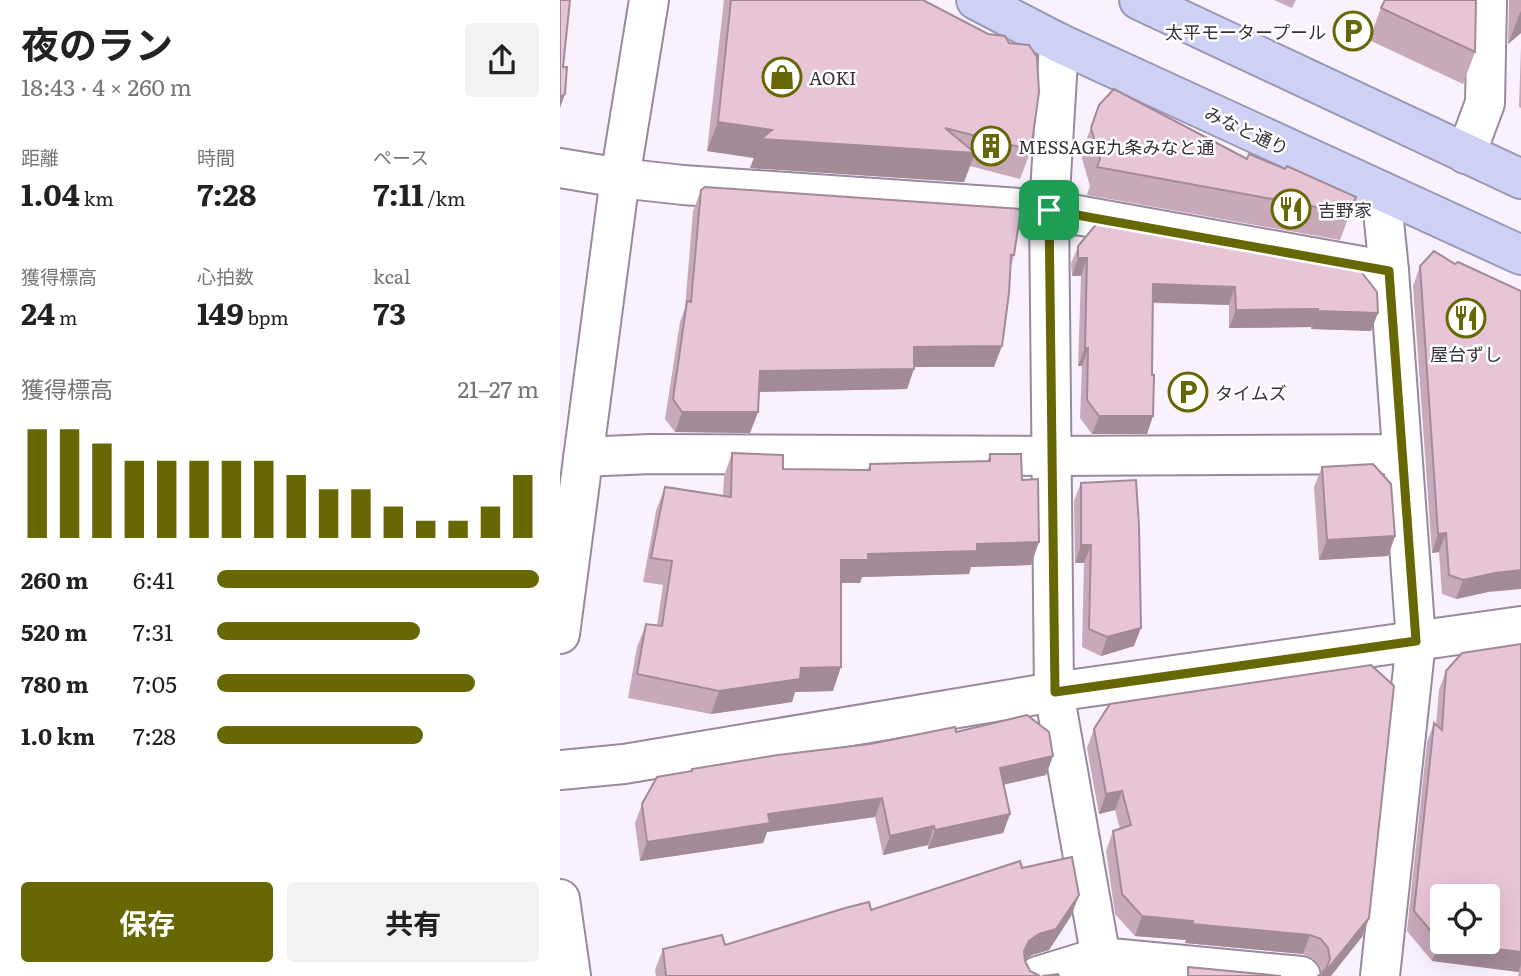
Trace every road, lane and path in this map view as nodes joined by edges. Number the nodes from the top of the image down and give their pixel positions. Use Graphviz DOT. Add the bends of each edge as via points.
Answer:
graph roads {
  1 [pos="649,0"];
  2 [pos="976,0"];
  3 [pos="1139,0"];
  4 [pos="1487,0"];
  5 [pos="1059,43"];
  6 [pos="1466,154"];
  7 [pos="560,168"];
  8 [pos="620,178"];
  9 [pos="1521,179"];
  10 [pos="1381,191"];
  11 [pos="1049,210"];
  12 [pos="1521,255"];
  13 [pos="1389,271"];
  14 [pos="1401,454"];
  15 [pos="1052,456"];
  16 [pos="572,458"];
  17 [pos="1521,626"];
  18 [pos="560,634"];
  19 [pos="1416,641"];
  20 [pos="1055,692"];
  21 [pos="560,770"];
  22 [pos="560,899"];
  23 [pos="1102,966"];
  24 [pos="571,976"];
  25 [pos="1038,976"];
  26 [pos="1301,976"];
  27 [pos="1380,976"];
  1 -- 8 [label="street"];
  2 -- 5 [label="highway, みなと通り"];
  3 -- 6 [label="highway"];
  4 -- 6 [label="street" via="1485,103"];
  5 -- 10 [label="highway, みなと通り"];
  5 -- 11 [label="street"];
  6 -- 9 [label="highway"];
  7 -- 8 [label="street"];
  8 -- 11 [label="street"];
  8 -- 16 [label="street"];
  10 -- 12 [label="highway, みなと通り"];
  10 -- 13 [label="street"];
  11 -- 13 [label="street"];
  11 -- 15 [label="street"];
  13 -- 14 [label="street"];
  14 -- 15 [label="street"];
  14 -- 19 [label="street"];
  15 -- 16 [label="street" via="650,454"];
  15 -- 20 [label="street"];
  16 -- 18 [label="street"];
  17 -- 19 [label="street"];
  19 -- 20 [label="street"];
  19 -- 27 [label="street"];
  20 -- 21 [label="street" via="624,764"];
  20 -- 23 [label="street"];
  22 -- 24 [label="street"];
  23 -- 25 [label="street"];
  23 -- 26 [label="street"];
}
